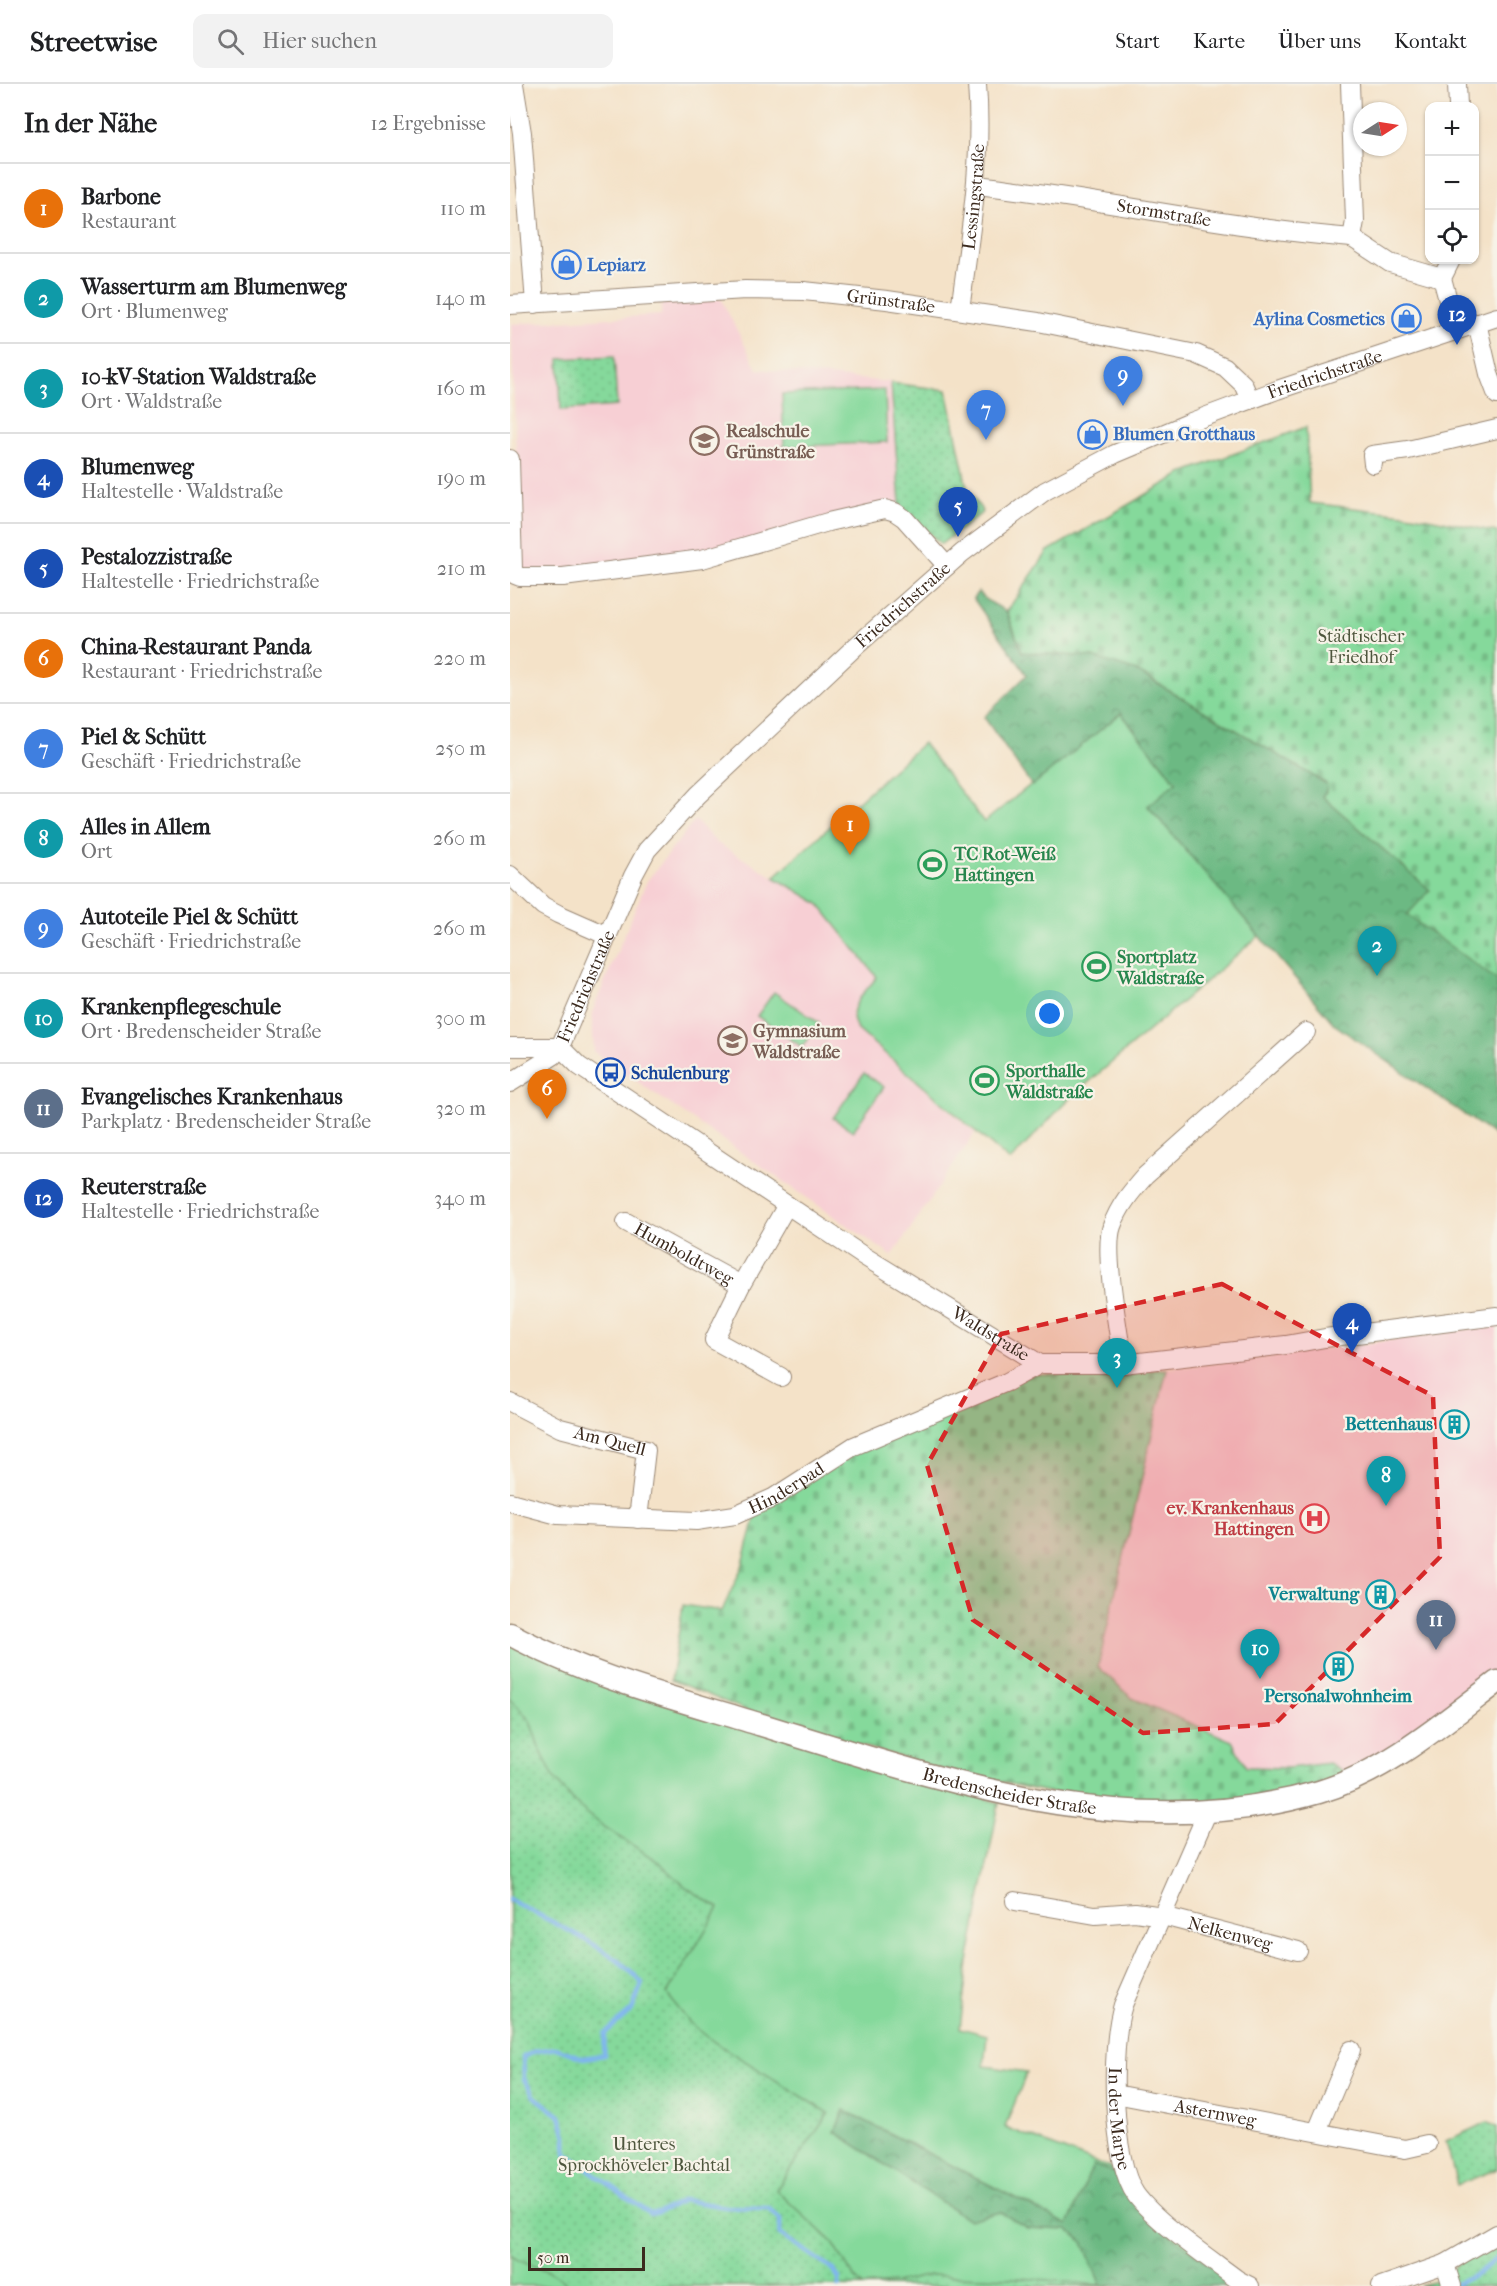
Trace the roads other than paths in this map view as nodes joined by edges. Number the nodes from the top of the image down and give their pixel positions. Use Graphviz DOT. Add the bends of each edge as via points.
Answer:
graph roads {
  1 [pos="514,84"];
  2 [pos="977,84"];
  3 [pos="1350,84"];
  4 [pos="1457,84"];
  5 [pos="1458,102"];
  6 [pos="977,185"];
  7 [pos="1352,238"];
  8 [pos="1449,264"];
  9 [pos="1442,278"];
  10 [pos="535,304"];
  11 [pos="510,305"];
  12 [pos="960,310"];
  13 [pos="1497,317"];
  14 [pos="1477,323"];
  15 [pos="1456,330"];
  16 [pos="1497,395"];
  17 [pos="1250,400"];
  18 [pos="1497,429"];
  19 [pos="510,459"];
  20 [pos="1373,464"];
  21 [pos="511,513"];
  22 [pos="947,566"];
  23 [pos="510,875"];
  24 [pos="608,936"];
  25 [pos="1306,1032"];
  26 [pos="510,1047"];
  27 [pos="561,1047"];
  28 [pos="510,1083"];
  29 [pos="787,1205"];
  30 [pos="626,1222"];
  31 [pos="741,1285"];
  32 [pos="1497,1316"];
  33 [pos="1040,1364"];
  34 [pos="1122,1364"];
  35 [pos="781,1377"];
  36 [pos="510,1402"];
  37 [pos="510,1502"];
  38 [pos="638,1519"];
  39 [pos="510,1634"];
  40 [pos="1497,1682"];
  41 [pos="1207,1813"];
  42 [pos="1015,1901"];
  43 [pos="1163,1916"];
  44 [pos="1298,1951"];
  45 [pos="1351,2050"];
  46 [pos="1115,2094"];
  47 [pos="1317,2131"];
  48 [pos="1427,2144"];
  49 [pos="1497,2234"];
  50 [pos="1449,2276"];
  51 [pos="1241,2284"];
  52 [pos="1380,2286"];
  1 -- 10 [label="street" via="522,133"];
  2 -- 6 [label="street, Lessingstraße"];
  3 -- 7 [label="street"];
  4 -- 5 [label="street"];
  6 -- 7 [label="street, Stormstraße"];
  6 -- 12 [label="street, Lessingstraße"];
  7 -- 9 [label="street" via="1390,263"];
  8 -- 9 [label="street"];
  9 -- 15 [label="street"];
  10 -- 11 [label="street, Grünstraße"];
  10 -- 12 [label="street, Grünstraße" via="653,294 775,290"];
  12 -- 17 [label="street, Grünstraße" via="1196,354 1225,367 1244,384"];
  13 -- 14 [label="street, Friedrichstraße"];
  14 -- 15 [label="street, Friedrichstraße"];
  14 -- 16 [label="street"];
  15 -- 17 [label="street, Friedrichstraße"];
  17 -- 22 [label="street, Friedrichstraße" via="1115,454 1045,491"];
  18 -- 20 [label="street" via="1372,455"];
  19 -- 21 [label="street"];
  21 -- 22 [label="street" via="513,569 520,577 563,577 702,559 885,509 904,518"];
  22 -- 24 [label="street, Friedrichstraße" via="707,787 647,850"];
  23 -- 24 [label="street" via="543,906"];
  24 -- 27 [label="street, Friedrichstraße"];
  25 -- 34 [label="street" via="1145,1176 1122,1202 1111,1228 1110,1258"];
  26 -- 27 [label="street"];
  27 -- 28 [label="street, Friedrichstraße"];
  27 -- 29 [label="street, Waldstraße" via="579,1066"];
  29 -- 31 [label="street, Humboldtweg"];
  29 -- 33 [label="street, Waldstraße"];
  30 -- 31 [label="street, Humboldtweg"];
  31 -- 35 [label="street, Humboldtweg" via="714,1340"];
  32 -- 34 [label="street, Waldstraße"];
  33 -- 34 [label="street, Waldstraße"];
  33 -- 38 [label="street, Hinderpad" via="1007,1382 854,1446 748,1511 696,1521"];
  36 -- 38 [label="street, Am Quell" via="560,1428 646,1450"];
  37 -- 38 [label="street, Hinderpad" via="558,1515"];
  39 -- 41 [label="main road, Bredenscheider Straße" via="558,1659 622,1682 947,1781 1085,1808"];
  40 -- 41 [label="main road, Bredenscheider Straße" via="1358,1778 1297,1798"];
  41 -- 43 [label="street, In der Marpe"];
  42 -- 43 [label="street" via="1095,1915 1135,1912"];
  43 -- 44 [label="street, Nelkenweg"];
  43 -- 46 [label="street, In der Marpe" via="1119,2016"];
  45 -- 47 [label="street"];
  46 -- 47 [label="street, Asternweg"];
  46 -- 51 [label="street, In der Marpe" via="1124,2160 1136,2194"];
  47 -- 48 [label="street, Asternweg" via="1405,2149"];
  49 -- 50 [label="street"];
  50 -- 52 [label="street"];
}
